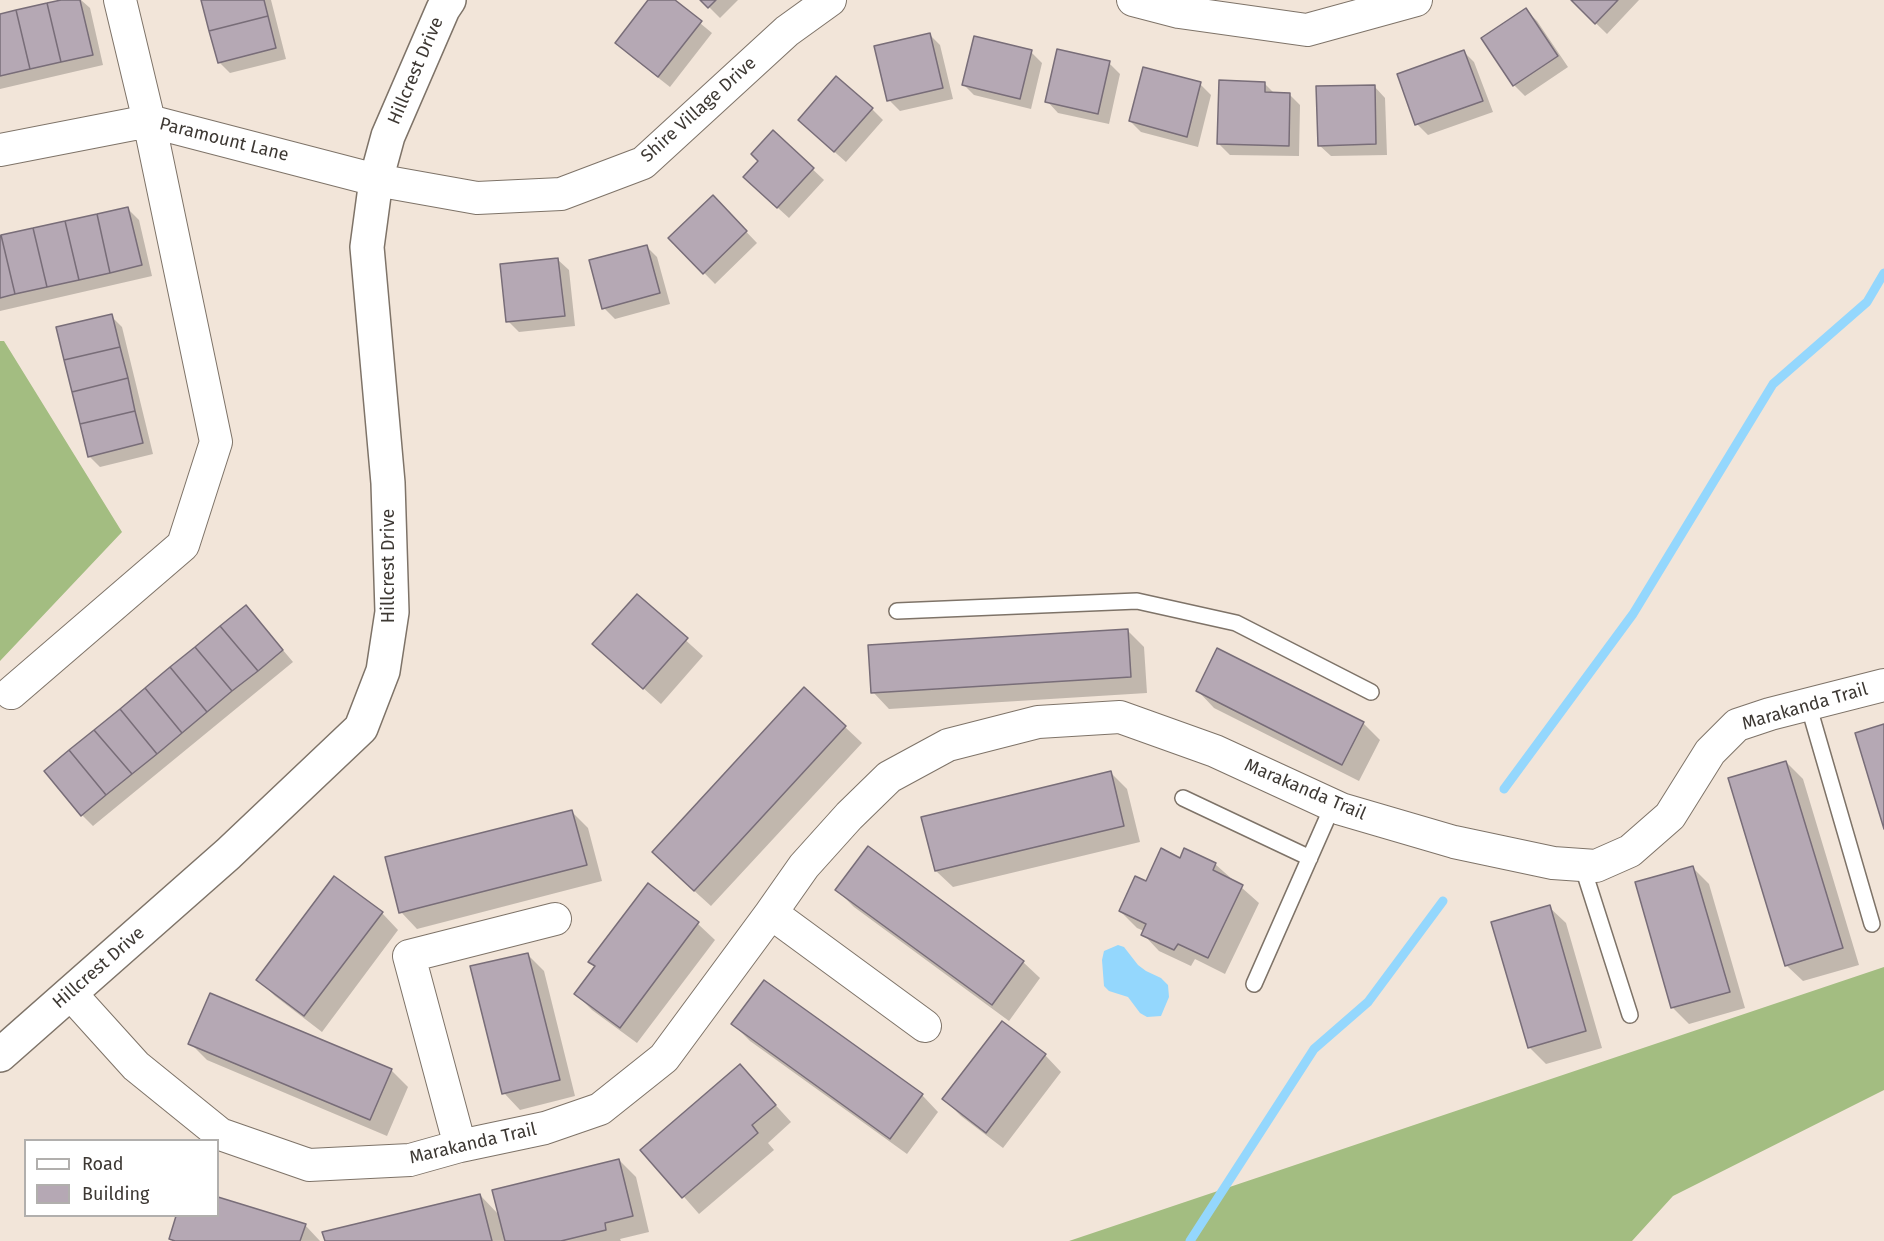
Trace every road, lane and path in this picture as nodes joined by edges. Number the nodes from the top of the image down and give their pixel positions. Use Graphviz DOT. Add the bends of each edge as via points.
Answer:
graph roads {
  1 [pos="120,0"];
  2 [pos="449,0"];
  3 [pos="830,0"];
  4 [pos="1133,0"];
  5 [pos="1416,0"];
  6 [pos="149,121"];
  7 [pos="0,150"];
  8 [pos="376,180"];
  9 [pos="897,611"];
  10 [pos="1884,685"];
  11 [pos="1371,692"];
  12 [pos="11,693"];
  13 [pos="1808,704"];
  14 [pos="1183,798"];
  15 [pos="1334,805"];
  16 [pos="1310,858"];
  17 [pos="1582,865"];
  18 [pos="771,913"];
  19 [pos="555,919"];
  20 [pos="1872,924"];
  21 [pos="1254,984"];
  22 [pos="70,993"];
  23 [pos="1630,1015"];
  24 [pos="925,1026"];
  25 [pos="0,1055"];
  26 [pos="460,1146"];
  1 -- 6 [label="street"];
  2 -- 8 [label="street, Hillcrest Drive" via="388,136"];
  3 -- 8 [label="street, Shire Village Drive" via="787,31 643,163 561,194 477,198"];
  4 -- 5 [label="street" via="1179,12 1307,30"];
  6 -- 7 [label="street, Paramount Lane"];
  6 -- 8 [label="street, Paramount Lane"];
  6 -- 12 [label="street" via="216,442 183,545"];
  8 -- 22 [label="street, Hillcrest Drive" via="367,247 388,483 393,612 383,671 362,728 228,854"];
  9 -- 11 [label="lane" via="1137,601 1236,623"];
  10 -- 13 [label="street, Marakanda Trail"];
  13 -- 17 [label="street, Marakanda Trail" via="1737,725 1710,752 1670,816 1630,851 1596,866"];
  13 -- 20 [label="lane"];
  14 -- 16 [label="lane"];
  15 -- 16 [label="lane"];
  15 -- 17 [label="street, Marakanda Trail" via="1454,842 1553,863"];
  15 -- 18 [label="street, Marakanda Trail" via="1215,751 1120,717 1038,722 948,745 889,777 804,866"];
  16 -- 21 [label="lane"];
  17 -- 23 [label="lane"];
  18 -- 24 [label="street"];
  18 -- 26 [label="street, Marakanda Trail" via="664,1058 600,1108 545,1128"];
  19 -- 26 [label="street" via="409,956"];
  22 -- 25 [label="street, Hillcrest Drive"];
  22 -- 26 [label="street, Marakanda Trail" via="136,1066 220,1134 309,1165 410,1160"];
}
